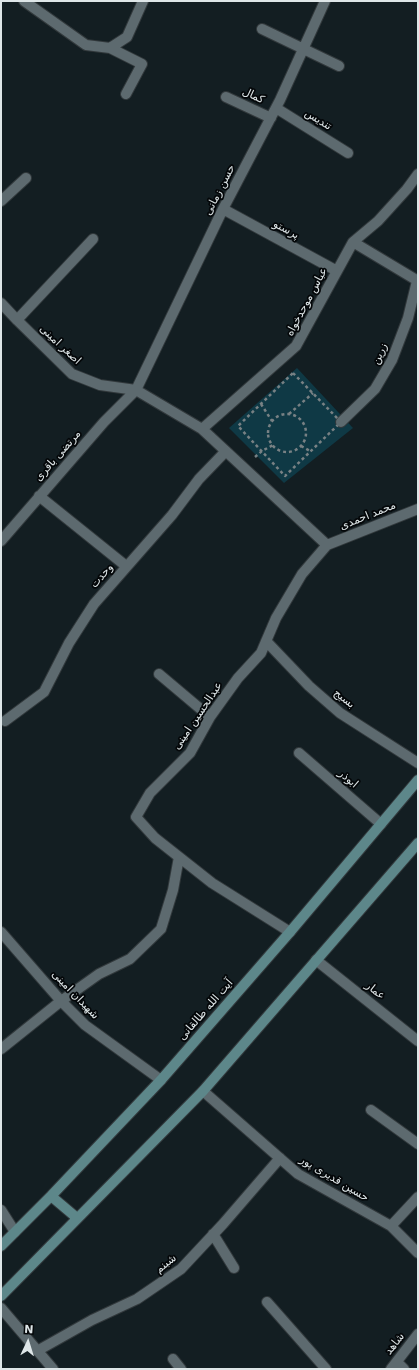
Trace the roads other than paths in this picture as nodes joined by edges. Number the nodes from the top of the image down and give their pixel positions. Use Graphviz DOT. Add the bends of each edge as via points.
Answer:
graph roads {
  1 [pos="24,1"];
  2 [pos="143,1"];
  3 [pos="325,1"];
  4 [pos="262,29"];
  5 [pos="110,48"];
  6 [pos="304,48"];
  7 [pos="339,66"];
  8 [pos="126,94"];
  9 [pos="226,97"];
  10 [pos="276,108"];
  11 [pos="271,118"];
  12 [pos="348,153"];
  13 [pos="418,174"];
  14 [pos="26,178"];
  15 [pos="1,201"];
  16 [pos="223,209"];
  17 [pos="93,239"];
  18 [pos="353,242"];
  19 [pos="337,271"];
  20 [pos="418,281"];
  21 [pos="1,303"];
  22 [pos="17,320"];
  23 [pos="136,390"];
  24 [pos="340,422"];
  25 [pos="202,429"];
  26 [pos="226,451"];
  27 [pos="39,496"];
  28 [pos="418,509"];
  29 [pos="1,541"];
  30 [pos="327,545"];
  31 [pos="126,566"];
  32 [pos="266,641"];
  33 [pos="159,674"];
  34 [pos="210,717"];
  35 [pos="5,721"];
  36 [pos="299,753"];
  37 [pos="418,762"];
  38 [pos="418,780"];
  39 [pos="381,824"];
  40 [pos="418,843"];
  41 [pos="179,857"];
  42 [pos="1,932"];
  43 [pos="290,932"];
  44 [pos="316,960"];
  45 [pos="61,1001"];
  46 [pos="418,1041"];
  47 [pos="1,1049"];
  48 [pos="161,1080"];
  49 [pos="203,1091"];
  50 [pos="371,1110"];
  51 [pos="418,1144"];
  52 [pos="280,1158"];
  53 [pos="51,1196"];
  54 [pos="418,1197"];
  55 [pos="1,1210"];
  56 [pos="78,1218"];
  57 [pos="391,1226"];
  58 [pos="15,1232"];
  59 [pos="214,1234"];
  60 [pos="1,1246"];
  61 [pos="418,1253"];
  62 [pos="234,1268"];
  63 [pos="1,1296"];
  64 [pos="267,1302"];
  65 [pos="1,1308"];
  66 [pos="418,1334"];
  67 [pos="37,1351"];
  68 [pos="174,1359"];
  69 [pos="394,1365"];
  70 [pos="53,1369"];
  71 [pos="181,1369"];
  72 [pos="326,1369"];
  73 [pos="404,1369"];
  1 -- 5 [label="street" via="86,44"];
  2 -- 5 [label="street" via="127,37"];
  3 -- 6 [label="street, حسن زمانی"];
  4 -- 6 [label="street"];
  5 -- 8 [label="street" via="142,64"];
  6 -- 7 [label="street"];
  6 -- 10 [label="street, حسن زمانی"];
  9 -- 11 [label="street, کمال"];
  10 -- 11 [label="street, حسن زمانی"];
  10 -- 12 [label="street, تندیس"];
  11 -- 16 [label="street, حسن زمانی"];
  13 -- 18 [label="street, عباس موحدخواه" via="378,221"];
  14 -- 15 [label="street"];
  16 -- 19 [label="street, پرستو"];
  16 -- 23 [label="street, حسن زمانی"];
  17 -- 22 [label="street"];
  18 -- 19 [label="street, عباس موحدخواه"];
  18 -- 20 [label="street"];
  19 -- 25 [label="street, عباس موحدخواه" via="296,346"];
  20 -- 24 [label="street, زرین" via="408,318 392,360 375,388"];
  21 -- 22 [label="street, اصغر امینی"];
  22 -- 23 [label="street, اصغر امینی" via="72,374 100,385"];
  23 -- 25 [label="street"];
  23 -- 27 [label="street, مرتضی باقری" via="104,422"];
  25 -- 26 [label="street"];
  26 -- 30 [label="street"];
  26 -- 31 [label="street, وحدت"];
  27 -- 29 [label="street, مرتضی باقری"];
  27 -- 31 [label="street"];
  28 -- 30 [label="street, محمد احمدی"];
  30 -- 32 [label="street, عبدالحسین امینی" via="302,574 276,618"];
  31 -- 35 [label="street, وحدت" via="94,604 69,643 44,692"];
  32 -- 34 [label="street, عبدالحسین امینی" via="261,653 238,678"];
  32 -- 37 [label="street, بسیج" via="309,686 340,713"];
  33 -- 34 [label="street"];
  34 -- 41 [label="street, عبدالحسین امینی" via="190,753 150,793 136,817 155,838"];
  36 -- 39 [label="street, ابوذر"];
  38 -- 39 [label="main road, آیت الله طالقانی"];
  39 -- 43 [label="main road, آیت الله طالقانی"];
  40 -- 44 [label="main road"];
  41 -- 43 [label="street, عبدالحسین امینی" via="212,883"];
  41 -- 45 [label="street" via="173,890 161,929 130,959 99,974"];
  42 -- 45 [label="street, شهیدان امینی"];
  43 -- 48 [label="main road, آیت الله طالقانی"];
  44 -- 46 [label="street, عمار"];
  44 -- 49 [label="main road"];
  45 -- 47 [label="street"];
  45 -- 48 [label="street, شهیدان امینی" via="85,1025"];
  48 -- 53 [label="main road, آیت الله طالقانی"];
  49 -- 52 [label="street, حسین قدیری پور"];
  49 -- 56 [label="main road"];
  50 -- 51 [label="street"];
  52 -- 57 [label="street, حسین قدیری پور" via="298,1174"];
  52 -- 59 [label="street, شبنم"];
  53 -- 56 [label="main road"];
  53 -- 58 [label="main road, آیت الله طالقانی"];
  54 -- 57 [label="street"];
  55 -- 58 [label="street"];
  56 -- 63 [label="main road"];
  57 -- 61 [label="street, حسین قدیری پور"];
  58 -- 60 [label="main road, آیت الله طالقانی"];
  59 -- 62 [label="street"];
  59 -- 67 [label="street, شبنم" via="181,1269 137,1299 92,1320"];
  64 -- 72 [label="street"];
  65 -- 67 [label="street"];
  66 -- 69 [label="street, شاهد"];
  67 -- 70 [label="street"];
  68 -- 71 [label="street"];
  69 -- 73 [label="street"];
}
